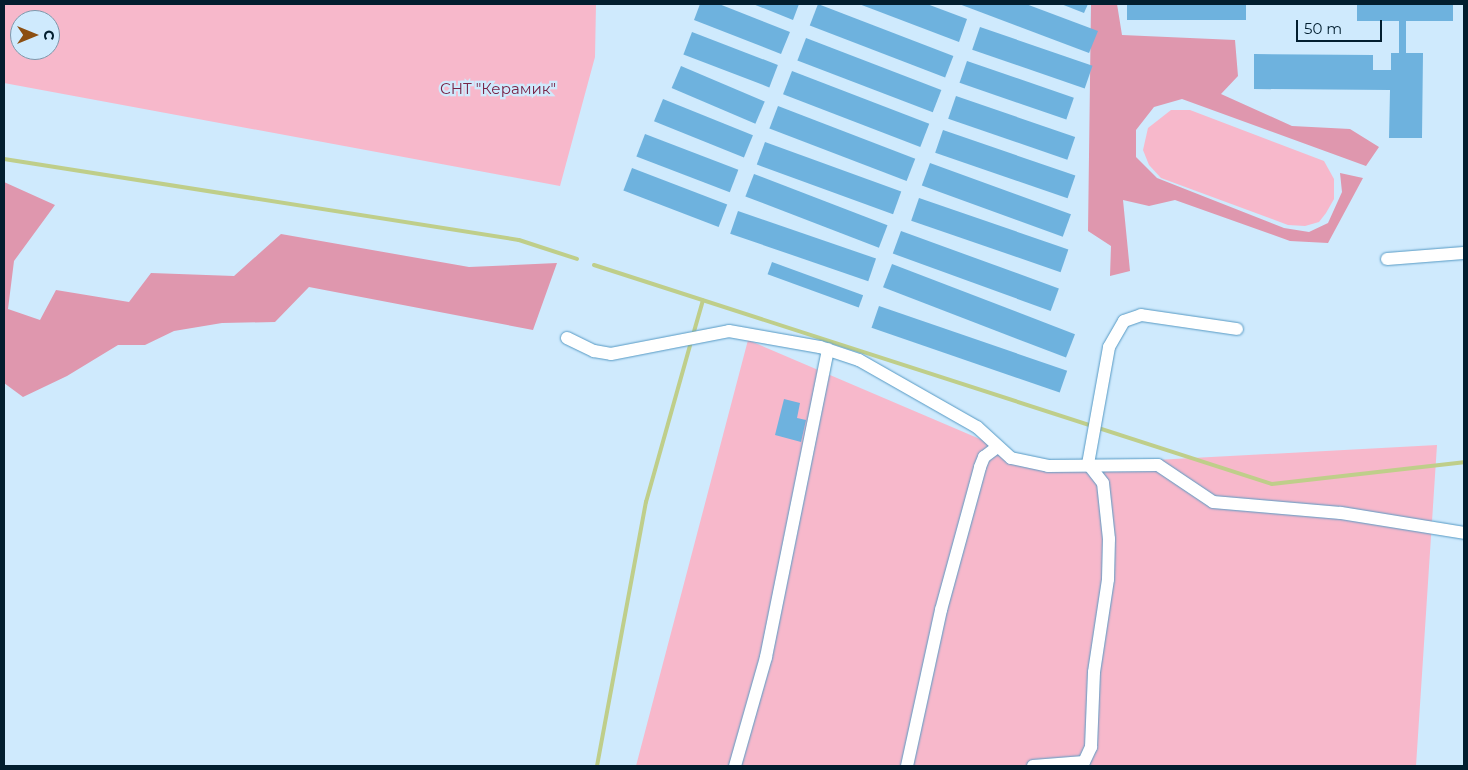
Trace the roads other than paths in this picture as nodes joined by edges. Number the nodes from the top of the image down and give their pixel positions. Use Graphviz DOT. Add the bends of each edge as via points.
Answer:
graph roads {
  1 [pos="1464,254"];
  2 [pos="1387,259"];
  3 [pos="1237,329"];
  4 [pos="567,338"];
  5 [pos="828,349"];
  6 [pos="996,448"];
  7 [pos="1088,464"];
  8 [pos="1464,533"];
  9 [pos="735,766"];
  10 [pos="907,766"];
  11 [pos="1033,766"];
  1 -- 2 [label="street"];
  3 -- 7 [label="street" via="1141,314 1124,321 1109,347"];
  4 -- 5 [label="street" via="594,352 611,354 686,337 736,331"];
  5 -- 6 [label="street" via="859,360 977,428"];
  5 -- 9 [label="street" via="766,657"];
  6 -- 7 [label="street" via="1011,458 1048,466"];
  6 -- 10 [label="street" via="984,457 980,467 941,610"];
  7 -- 8 [label="street" via="1158,465 1213,502 1341,513"];
  7 -- 11 [label="street" via="1103,482 1109,539 1108,579 1094,672 1091,747 1084,762"];
}
